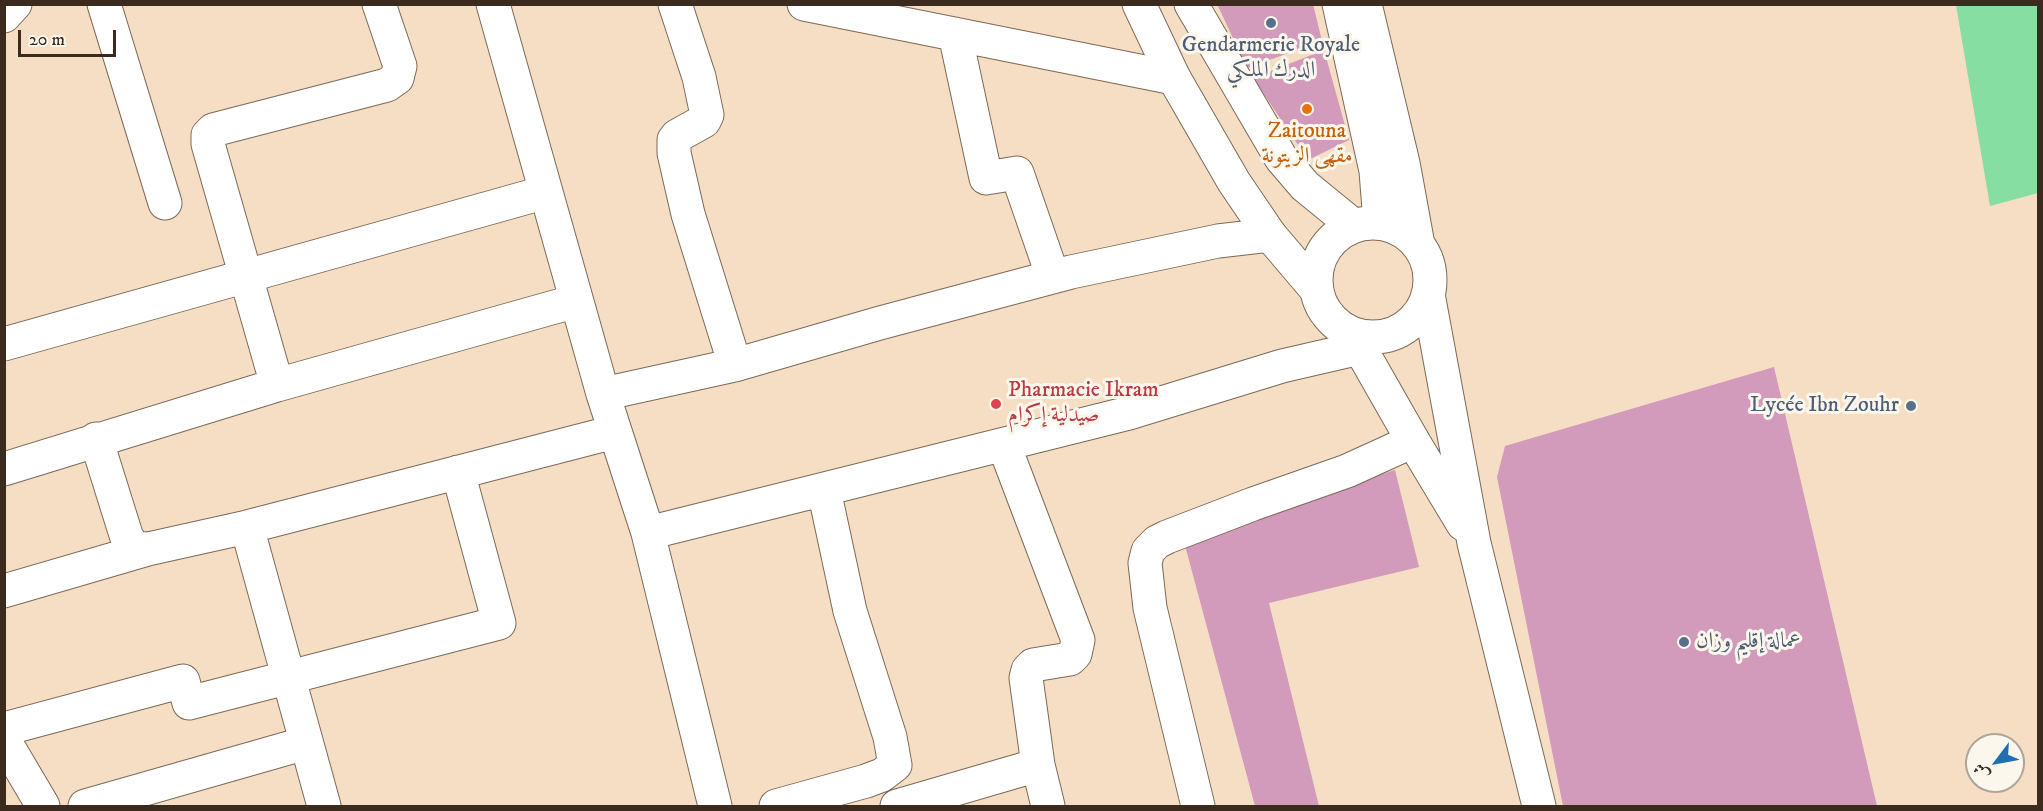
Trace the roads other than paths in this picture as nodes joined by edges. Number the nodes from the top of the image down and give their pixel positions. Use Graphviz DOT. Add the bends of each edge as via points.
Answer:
graph roads {
  1 [pos="15,4"];
  2 [pos="104,4"];
  3 [pos="379,4"];
  4 [pos="494,4"];
  5 [pos="675,4"];
  6 [pos="804,4"];
  7 [pos="1139,4"];
  8 [pos="1191,4"];
  9 [pos="1339,4"];
  10 [pos="1365,4"];
  11 [pos="4,16"];
  12 [pos="956,34"];
  13 [pos="1174,78"];
  14 [pos="546,192"];
  15 [pos="165,202"];
  16 [pos="1367,224"];
  17 [pos="1270,235"];
  18 [pos="1418,245"];
  19 [pos="246,276"];
  20 [pos="1053,277"];
  21 [pos="1316,288"];
  22 [pos="1428,294"];
  23 [pos="576,301"];
  24 [pos="1356,341"];
  25 [pos="4,344"];
  26 [pos="735,364"];
  27 [pos="277,385"];
  28 [pos="603,394"];
  29 [pos="614,432"];
  30 [pos="96,439"];
  31 [pos="1413,441"];
  32 [pos="1004,445"];
  33 [pos="4,469"];
  34 [pos="458,472"];
  35 [pos="824,490"];
  36 [pos="247,526"];
  37 [pos="648,534"];
  38 [pos="1473,543"];
  39 [pos="148,549"];
  40 [pos="4,591"];
  41 [pos="288,678"];
  42 [pos="4,729"];
  43 [pos="4,740"];
  44 [pos="306,743"];
  45 [pos="1038,765"];
  46 [pos="25,790"];
  47 [pos="844,797"];
  48 [pos="85,807"];
  49 [pos="324,807"];
  50 [pos="715,807"];
  51 [pos="776,807"];
  52 [pos="897,807"];
  53 [pos="1048,807"];
  54 [pos="1198,807"];
  55 [pos="1539,807"];
  1 -- 11 [label="street"];
  2 -- 15 [label="street"];
  3 -- 19 [label="street" via="400,66 398,78 387,85 213,130 208,135"];
  4 -- 14 [label="street"];
  5 -- 26 [label="street" via="707,114 704,121 677,136 674,153 688,214"];
  6 -- 12 [label="street"];
  7 -- 13 [label="street"];
  8 -- 16 [label="street" via="1281,158 1328,206"];
  9 -- 16 [label="street" via="1376,171"];
  10 -- 18 [label="street" via="1404,163"];
  12 -- 13 [label="street"];
  12 -- 20 [label="street" via="986,178 1017,173"];
  13 -- 17 [label="street" via="1234,182"];
  14 -- 19 [label="street"];
  14 -- 23 [label="street"];
  16 -- 18 [label="street" via="1402,231"];
  16 -- 21 [label="street" via="1337,235 1323,250 1316,268"];
  17 -- 20 [label="street" via="1218,241"];
  17 -- 21 [label="street"];
  18 -- 22 [label="street" via="1430,277"];
  19 -- 25 [label="street"];
  19 -- 27 [label="street"];
  20 -- 26 [label="street"];
  21 -- 24 [label="street" via="1322,307"];
  22 -- 24 [label="street" via="1421,311 1408,326 1390,335"];
  22 -- 38 [label="street"];
  23 -- 27 [label="street"];
  23 -- 28 [label="street"];
  24 -- 31 [label="street"];
  24 -- 32 [label="street" via="1129,413"];
  26 -- 28 [label="street"];
  27 -- 30 [label="street"];
  28 -- 29 [label="street"];
  29 -- 34 [label="street"];
  29 -- 37 [label="street"];
  30 -- 33 [label="street"];
  30 -- 39 [label="street" via="126,538 135,548"];
  31 -- 38 [label="street"];
  31 -- 54 [label="street" via="1347,471 1167,537 1148,551 1145,562 1150,608"];
  32 -- 35 [label="street"];
  32 -- 45 [label="street" via="1078,640 1076,654 1070,659 1033,665 1028,670"];
  34 -- 36 [label="street"];
  34 -- 41 [label="street" via="498,623"];
  35 -- 37 [label="street"];
  35 -- 47 [label="street" via="850,611 890,737 895,765"];
  36 -- 39 [label="street"];
  36 -- 41 [label="street"];
  37 -- 50 [label="street"];
  38 -- 55 [label="street"];
  39 -- 40 [label="street"];
  41 -- 42 [label="street" via="189,703 183,681"];
  41 -- 44 [label="street"];
  43 -- 46 [label="street"];
  44 -- 48 [label="street"];
  44 -- 49 [label="street"];
  45 -- 52 [label="street"];
  45 -- 53 [label="street"];
  47 -- 51 [label="street"];
}
